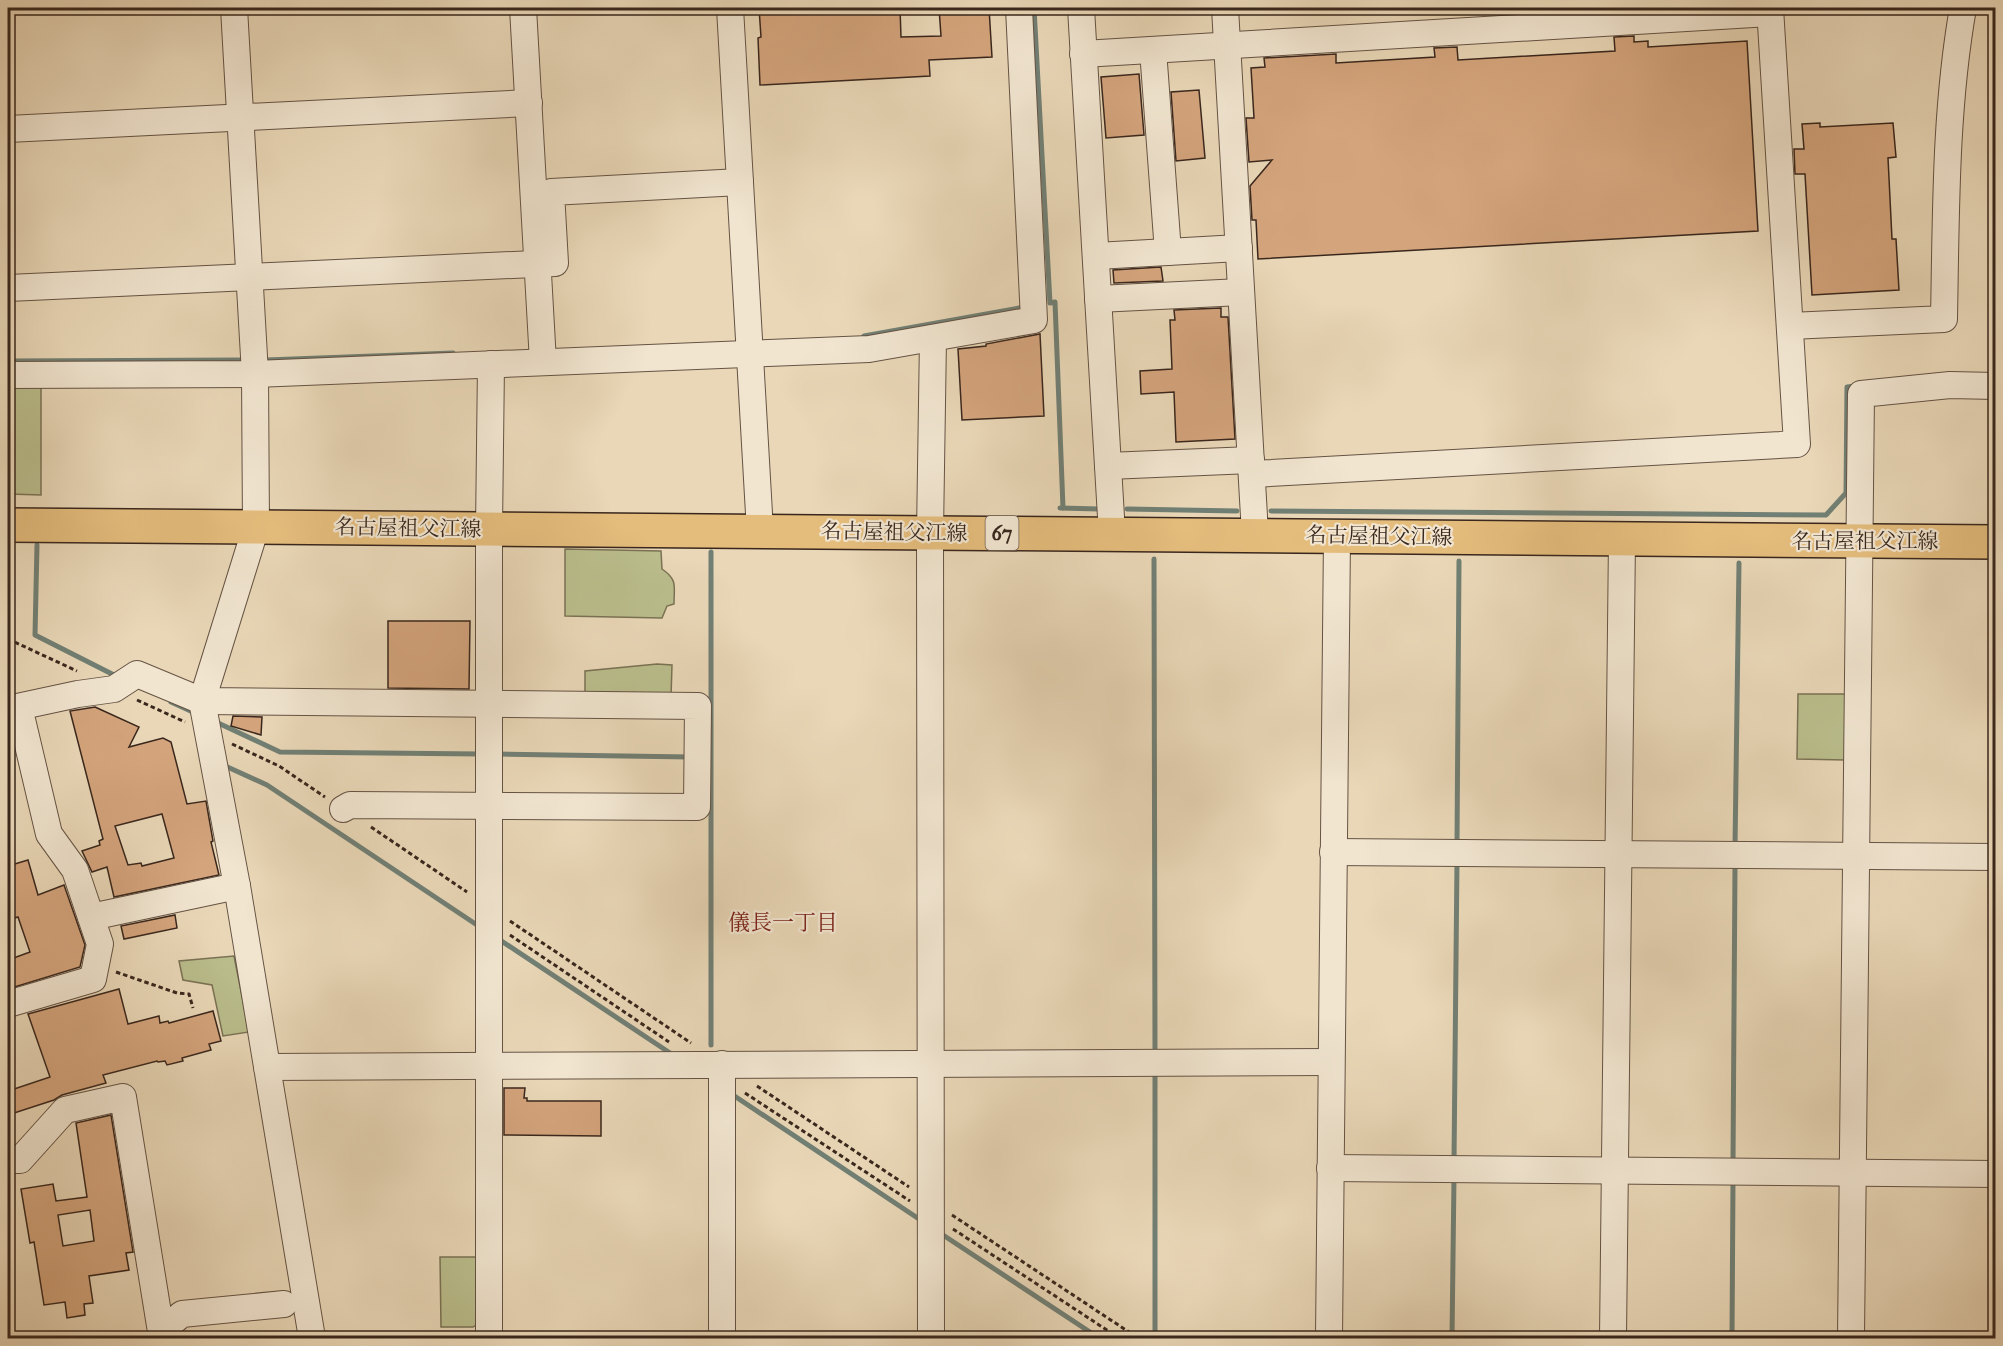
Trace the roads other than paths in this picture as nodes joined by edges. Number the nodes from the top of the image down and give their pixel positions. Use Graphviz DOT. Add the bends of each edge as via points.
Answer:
graph roads {
  1 [pos="234,8"];
  2 [pos="524,8"];
  3 [pos="730,8"];
  4 [pos="1018,8"];
  5 [pos="1081,8"];
  6 [pos="1225,8"];
  7 [pos="1963,8"];
  8 [pos="1770,10"];
  9 [pos="1227,45"];
  10 [pos="1153,50"];
  11 [pos="1083,54"];
  12 [pos="529,103"];
  13 [pos="240,116"];
  14 [pos="8,129"];
  15 [pos="740,182"];
  16 [pos="1239,248"];
  17 [pos="1168,252"];
  18 [pos="1096,255"];
  19 [pos="538,264"];
  20 [pos="250,277"];
  21 [pos="8,288"];
  22 [pos="1241,292"];
  23 [pos="1098,299"];
  24 [pos="1790,326"];
  25 [pos="933,338"];
  26 [pos="750,354"];
  27 [pos="543,362"];
  28 [pos="491,364"];
  29 [pos="255,374"];
  30 [pos="8,375"];
  31 [pos="1995,386"];
  32 [pos="1108,466"];
  33 [pos="1251,467"];
  34 [pos="8,525"];
  35 [pos="256,527"];
  36 [pos="489,529"];
  37 [pos="760,531"];
  38 [pos="930,532"];
  39 [pos="1112,534"];
  40 [pos="1255,534"];
  41 [pos="1337,536"];
  42 [pos="1622,539"];
  43 [pos="1860,541"];
  44 [pos="1995,542"];
  45 [pos="202,701"];
  46 [pos="489,704"];
  47 [pos="13,708"];
  48 [pos="489,806"];
  49 [pos="343,808"];
  50 [pos="1333,852"];
  51 [pos="1618,854"];
  52 [pos="1857,856"];
  53 [pos="1995,858"];
  54 [pos="237,886"];
  55 [pos="91,917"];
  56 [pos="8,1004"];
  57 [pos="1331,1062"];
  58 [pos="931,1063"];
  59 [pos="489,1065"];
  60 [pos="267,1067"];
  61 [pos="715,1068"];
  62 [pos="8,1160"];
  63 [pos="1330,1168"];
  64 [pos="1615,1171"];
  65 [pos="1853,1173"];
  66 [pos="1995,1174"];
  67 [pos="284,1304"];
  68 [pos="161,1335"];
  69 [pos="312,1338"];
  70 [pos="489,1338"];
  71 [pos="722,1338"];
  72 [pos="931,1338"];
  73 [pos="1329,1338"];
  74 [pos="1613,1338"];
  75 [pos="1851,1338"];
  1 -- 13 [label="street"];
  2 -- 12 [label="street"];
  3 -- 15 [label="street"];
  4 -- 25 [label="street" via="1034,320"];
  5 -- 11 [label="street"];
  6 -- 9 [label="street"];
  7 -- 24 [label="street" via="1947,166 1944,319"];
  8 -- 9 [label="street"];
  8 -- 24 [label="street"];
  9 -- 10 [label="street"];
  9 -- 16 [label="street"];
  10 -- 11 [label="street"];
  10 -- 17 [label="street"];
  11 -- 18 [label="street"];
  12 -- 13 [label="street"];
  12 -- 19 [label="street"];
  13 -- 14 [label="street"];
  13 -- 20 [label="street"];
  15 -- 19 [label="street" via="551,192 555,264"];
  15 -- 26 [label="street"];
  16 -- 17 [label="street"];
  16 -- 22 [label="street"];
  17 -- 18 [label="street"];
  18 -- 23 [label="street"];
  19 -- 20 [label="street"];
  19 -- 27 [label="street"];
  20 -- 21 [label="street"];
  20 -- 29 [label="street"];
  22 -- 23 [label="street"];
  22 -- 33 [label="street"];
  23 -- 32 [label="street"];
  24 -- 33 [label="street" via="1797,444"];
  25 -- 26 [label="street" via="869,349"];
  25 -- 38 [label="street"];
  26 -- 27 [label="street"];
  26 -- 37 [label="street"];
  27 -- 28 [label="street"];
  28 -- 29 [label="street"];
  28 -- 36 [label="street"];
  29 -- 30 [label="street"];
  29 -- 35 [label="street"];
  31 -- 43 [label="street" via="1950,385 1861,394"];
  32 -- 33 [label="street"];
  32 -- 39 [label="street"];
  33 -- 40 [label="street"];
  34 -- 35 [label="main road, 名古屋祖父江線 / 67"];
  35 -- 36 [label="main road, 名古屋祖父江線 / 67"];
  35 -- 45 [label="street"];
  36 -- 37 [label="main road, 名古屋祖父江線 / 67"];
  36 -- 46 [label="street"];
  37 -- 38 [label="main road, 名古屋祖父江線 / 67"];
  38 -- 39 [label="main road, 名古屋祖父江線 / 67"];
  38 -- 58 [label="street"];
  39 -- 40 [label="main road, 名古屋祖父江線 / 67"];
  40 -- 41 [label="main road, 名古屋祖父江線 / 67"];
  41 -- 42 [label="main road, 名古屋祖父江線 / 67"];
  41 -- 50 [label="street"];
  42 -- 43 [label="main road, 名古屋祖父江線 / 67"];
  42 -- 51 [label="street"];
  43 -- 44 [label="main road, 名古屋祖父江線 / 67"];
  43 -- 52 [label="street"];
  45 -- 46 [label="street"];
  45 -- 47 [label="street" via="137,674 114,689"];
  45 -- 54 [label="street"];
  46 -- 48 [label="street"];
  46 -- 48 [label="street" via="698,706 697,807"];
  47 -- 55 [label="street" via="49,834 75,870"];
  48 -- 49 [label="street"];
  48 -- 59 [label="street"];
  50 -- 51 [label="street"];
  50 -- 57 [label="street"];
  51 -- 52 [label="street"];
  51 -- 64 [label="street"];
  52 -- 53 [label="street"];
  52 -- 65 [label="street"];
  54 -- 55 [label="street"];
  54 -- 60 [label="street"];
  55 -- 56 [label="street" via="100,944 93,979"];
  57 -- 58 [label="street"];
  57 -- 63 [label="street"];
  58 -- 61 [label="street"];
  58 -- 72 [label="street"];
  59 -- 60 [label="street"];
  59 -- 61 [label="street"];
  59 -- 70 [label="street"];
  60 -- 69 [label="street"];
  61 -- 71 [label="street"];
  62 -- 68 [label="street" via="20,1160 65,1110 123,1097"];
  63 -- 64 [label="street"];
  63 -- 73 [label="street"];
  64 -- 65 [label="street"];
  64 -- 74 [label="street"];
  65 -- 66 [label="street"];
  65 -- 75 [label="street"];
  67 -- 68 [label="street" via="182,1314"];
}
